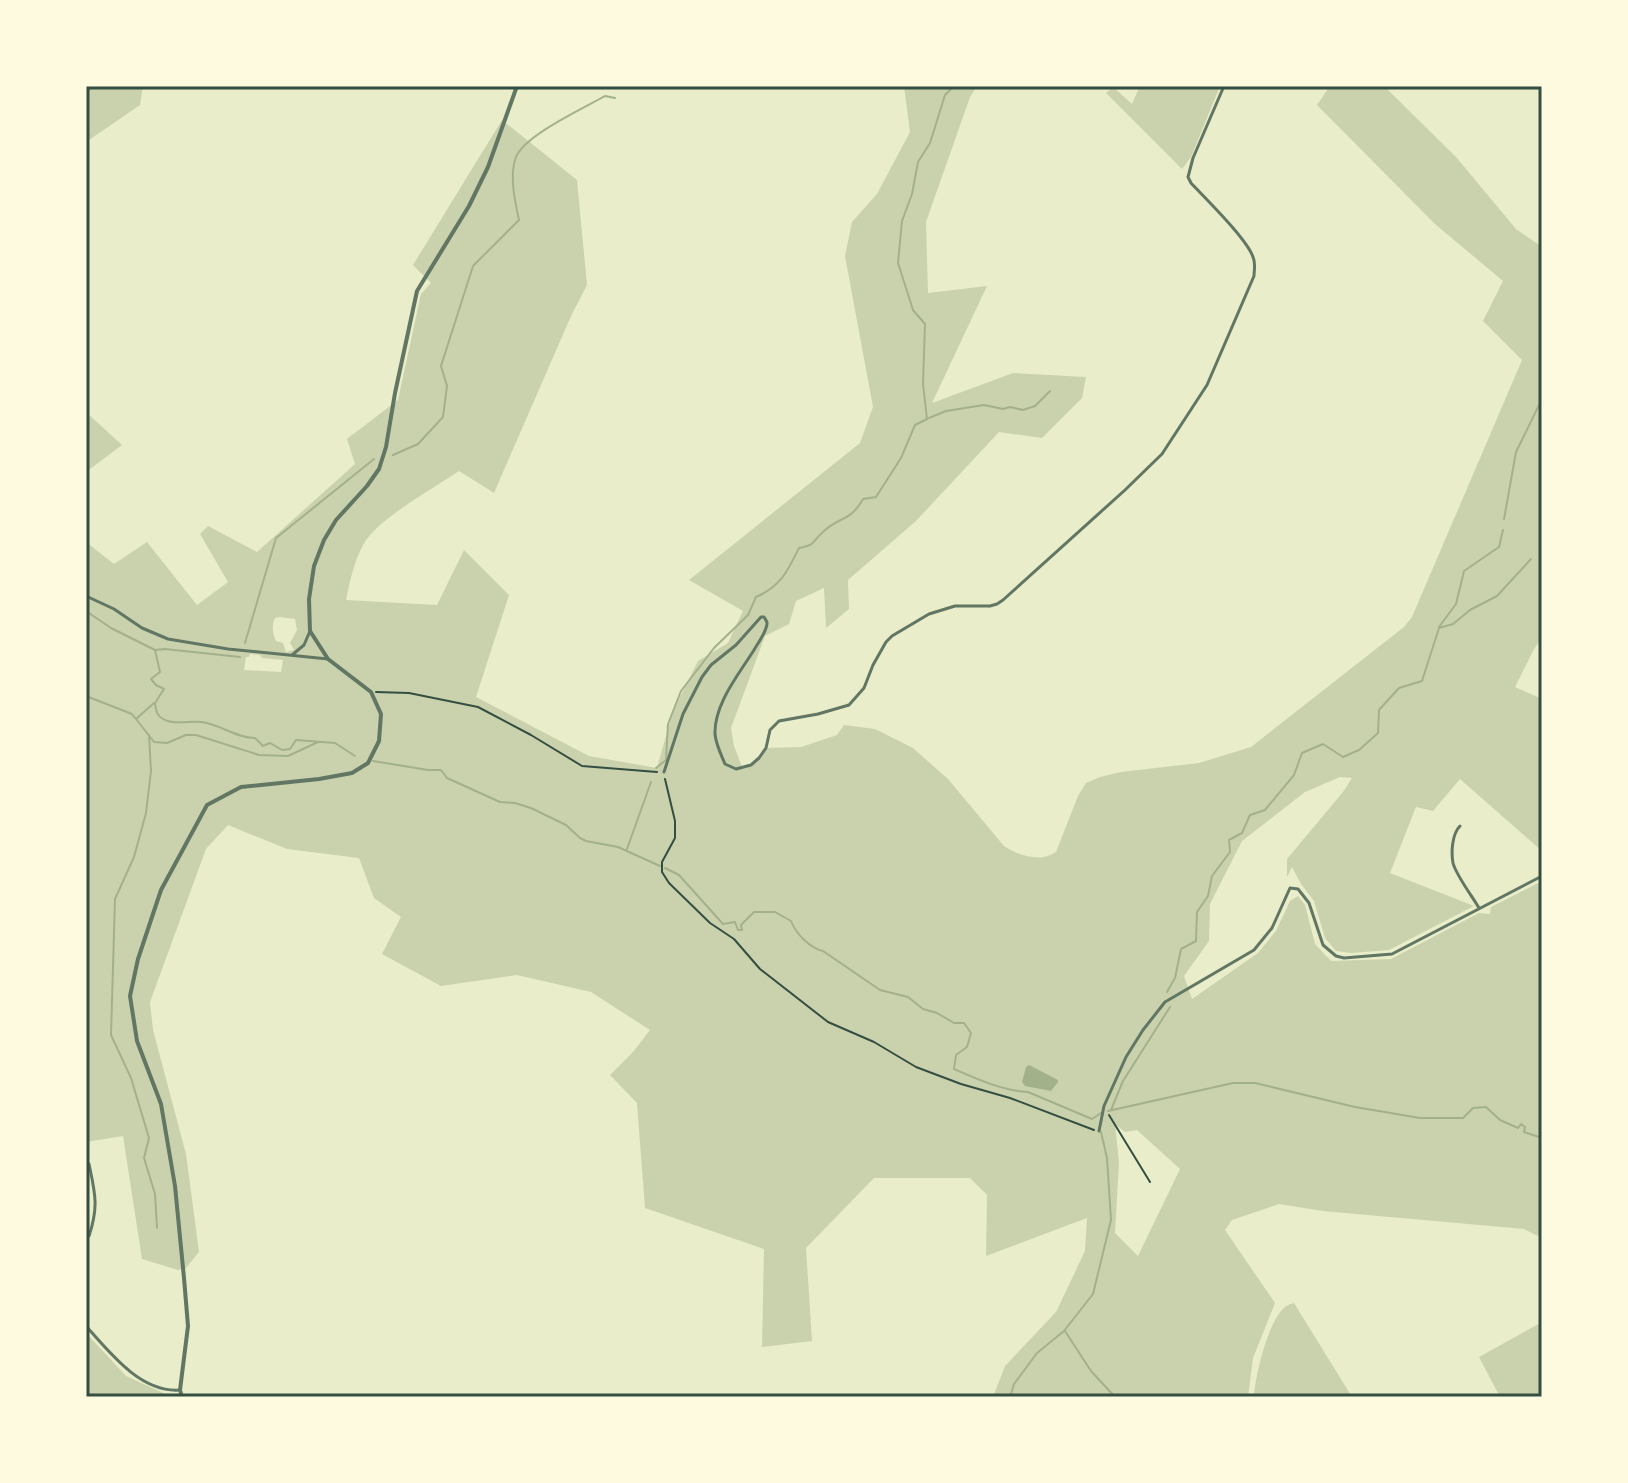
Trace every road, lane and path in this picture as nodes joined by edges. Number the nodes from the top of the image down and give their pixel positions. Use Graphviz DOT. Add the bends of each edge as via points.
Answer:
graph roads {
  1 [pos="517,86"];
  2 [pos="1224,86"];
  3 [pos="86,596"];
  4 [pos="310,631"];
  5 [pos="288,656"];
  6 [pos="328,659"];
  7 [pos="371,692"];
  8 [pos="664,772"];
  9 [pos="1460,826"];
  10 [pos="1542,876"];
  11 [pos="1479,908"];
  12 [pos="1110,1116"];
  13 [pos="1099,1131"];
  14 [pos="89,1164"];
  15 [pos="1150,1182"];
  16 [pos="86,1236"];
  17 [pos="86,1326"];
  18 [pos="180,1390"];
  19 [pos="182,1397"];
  1 -- 4 [label="street" via="469,206 417,291 386,447 379,469 324,540 314,566"];
  2 -- 8 [label="street" via="1188,177 1251,251 1254,276 1214,371 1171,442 1003,600 990,606 940,609 892,636 849,705 779,721 759,758 736,769 725,764 718,747 717,716 766,631 761,617 702,677"];
  3 -- 5 [label="street" via="158,636"];
  4 -- 5 [label="street" via="304,645"];
  4 -- 6 [label="street"];
  5 -- 6 [label="street"];
  6 -- 7 [label="street"];
  7 -- 8 [label="path" via="409,693 478,707 582,766"];
  7 -- 18 [label="street" via="381,728 368,763 352,773 241,787 207,805 161,890 138,959 130,996 137,1041 161,1104 175,1186 188,1326"];
  8 -- 13 [label="path" via="675,838 662,872 760,969 828,1022 916,1067"];
  9 -- 11 [label="street" via="1453,839 1453,864"];
  10 -- 11 [label="street"];
  11 -- 13 [label="street" via="1392,954 1344,958 1323,945 1309,903 1298,889 1290,888 1272,928 1254,950 1165,1002 1126,1057"];
  12 -- 15 [label="path"];
  14 -- 16 [label="street" via="96,1197 93,1225"];
  17 -- 18 [label="street" via="130,1371 149,1383"];
  18 -- 19 [label="street"];
}
